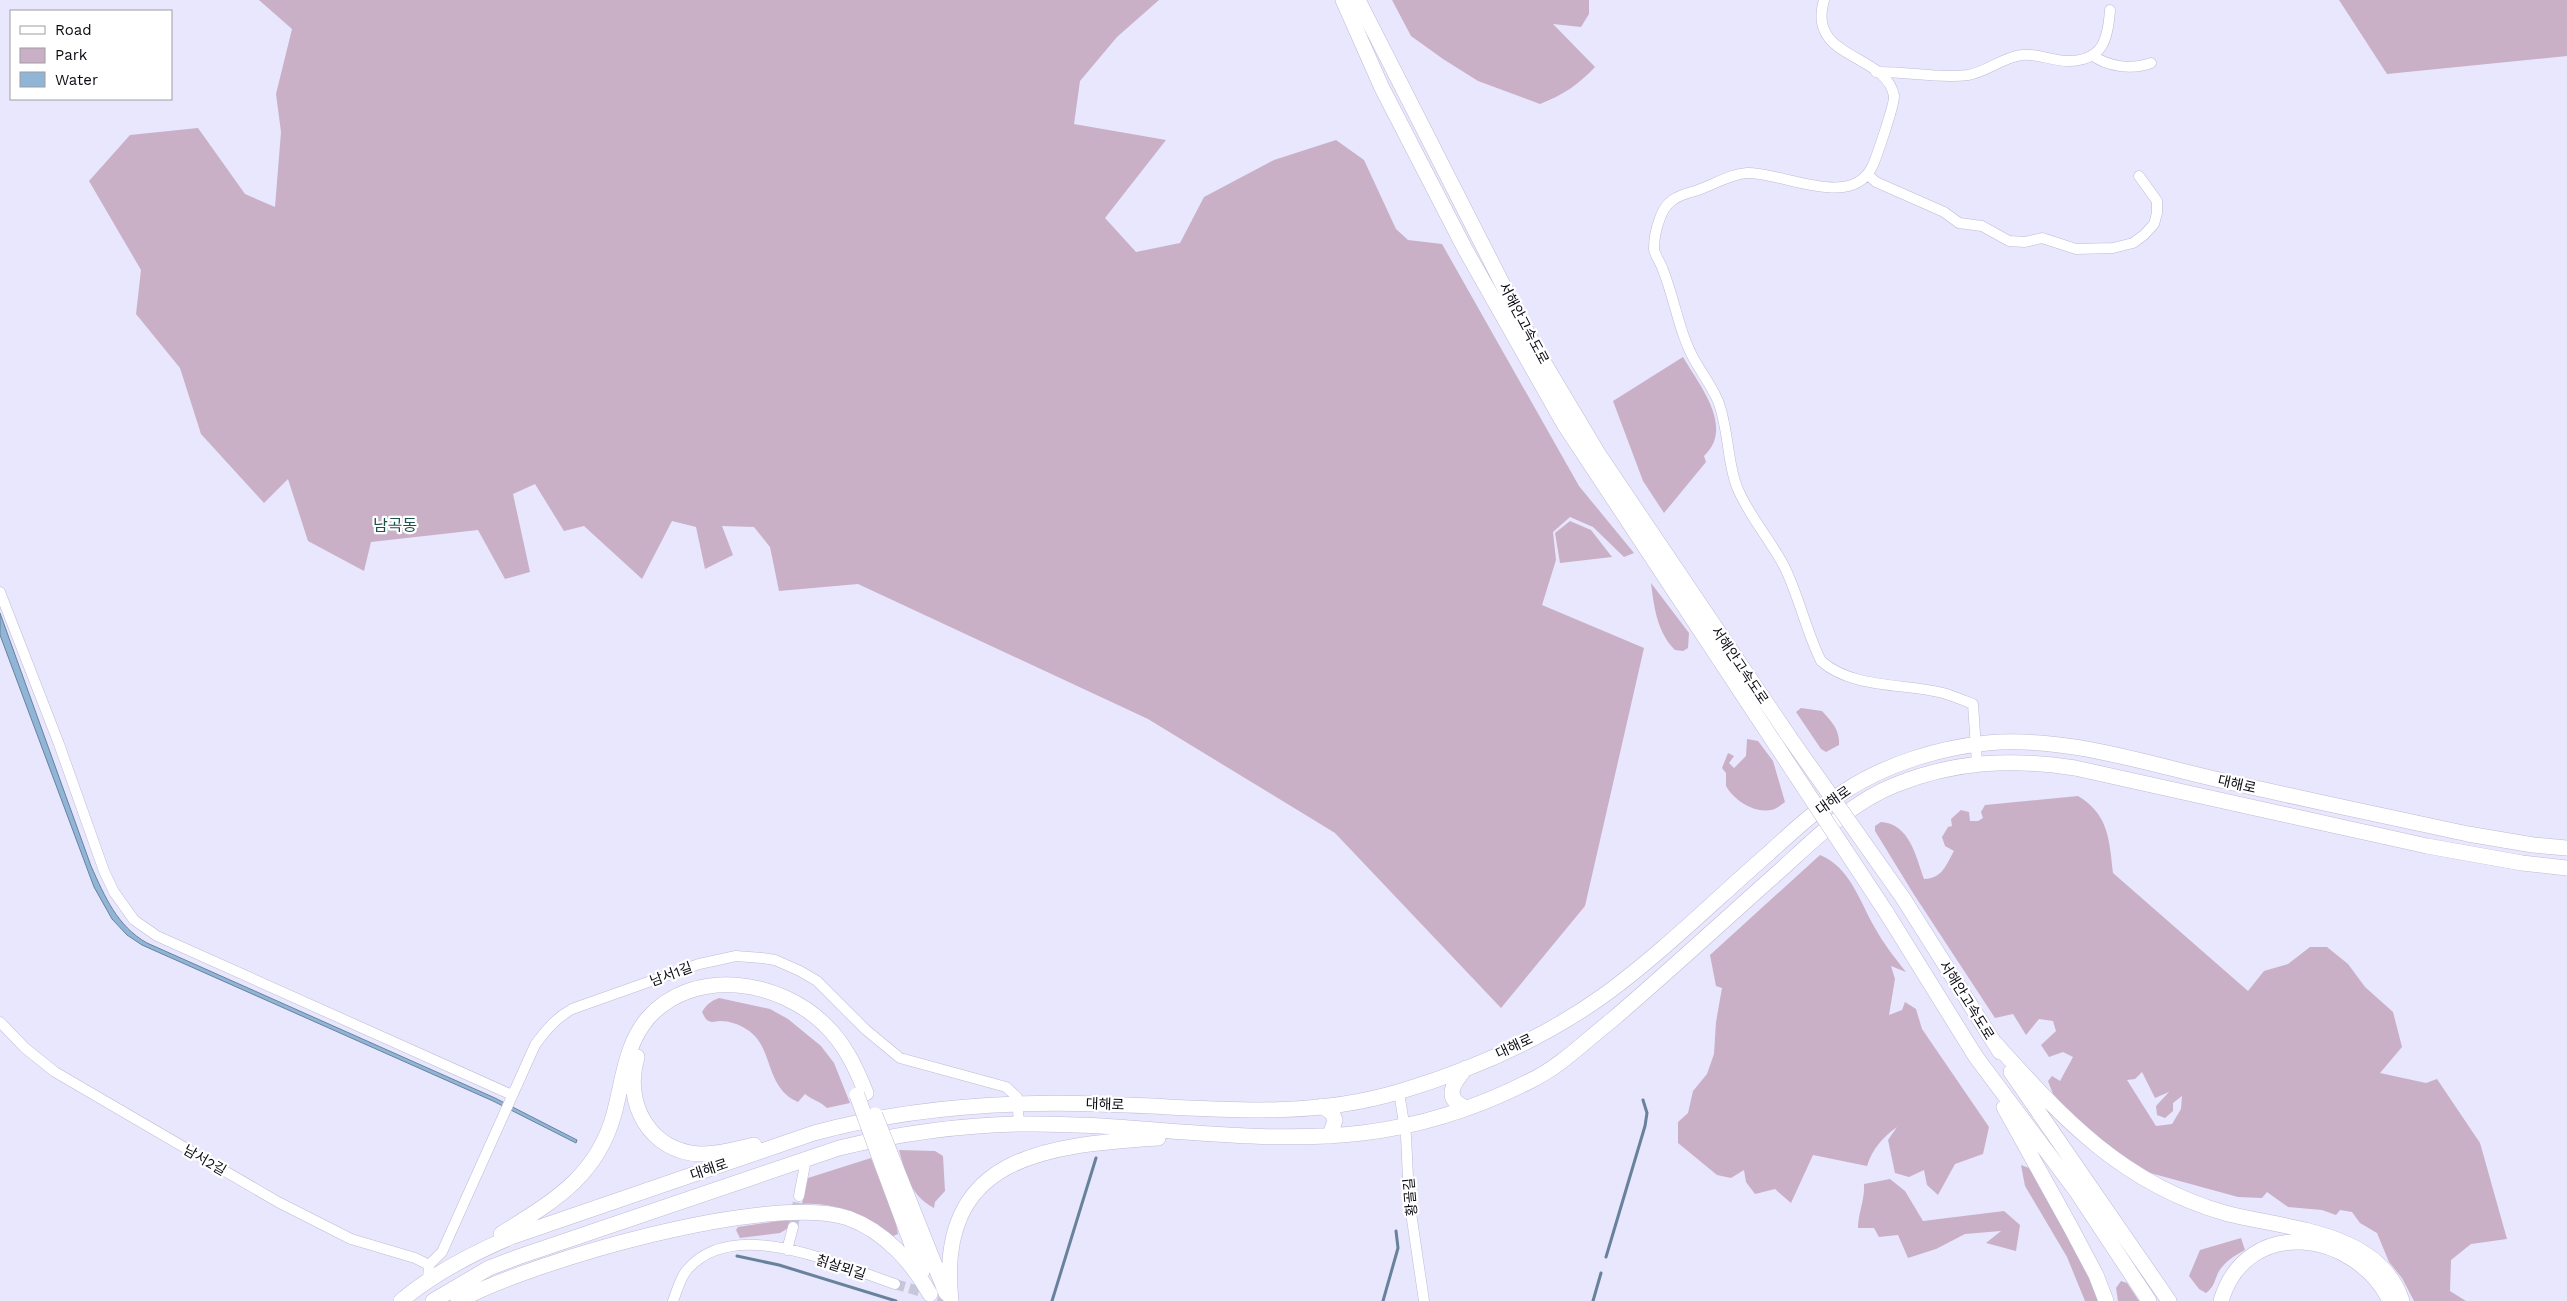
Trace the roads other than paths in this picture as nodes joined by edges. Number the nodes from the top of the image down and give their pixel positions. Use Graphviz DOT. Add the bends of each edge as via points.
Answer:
graph roads {
  1 [pos="1343,0"];
  2 [pos="1358,0"];
  3 [pos="1824,0"];
  4 [pos="2110,10"];
  5 [pos="2092,56"];
  6 [pos="2151,63"];
  7 [pos="1876,72"];
  8 [pos="1868,175"];
  9 [pos="2139,176"];
  10 [pos="0,592"];
  11 [pos="1976,745"];
  12 [pos="1977,763"];
  13 [pos="2567,848"];
  14 [pos="2567,868"];
  15 [pos="0,1022"];
  16 [pos="1995,1043"];
  17 [pos="1976,1057"];
  18 [pos="1466,1068"];
  19 [pos="1399,1092"];
  20 [pos="862,1094"];
  21 [pos="511,1097"];
  22 [pos="1018,1103"];
  23 [pos="1322,1106"];
  24 [pos="1467,1108"];
  25 [pos="1020,1124"];
  26 [pos="1405,1126"];
  27 [pos="814,1133"];
  28 [pos="1225,1134"];
  29 [pos="1330,1136"];
  30 [pos="806,1159"];
  31 [pos="889,1165"];
  32 [pos="800,1196"];
  33 [pos="793,1227"];
  34 [pos="787,1250"];
  35 [pos="463,1259"];
  36 [pos="429,1265"];
  37 [pos="428,1280"];
  38 [pos="895,1284"];
  39 [pos="931,1297"];
  40 [pos="401,1301"];
  41 [pos="433,1301"];
  42 [pos="458,1301"];
  43 [pos="673,1301"];
  44 [pos="950,1301"];
  45 [pos="1424,1301"];
  46 [pos="2106,1301"];
  47 [pos="2149,1301"];
  48 [pos="2169,1301"];
  49 [pos="2221,1301"];
  50 [pos="2390,1301"];
  51 [pos="2402,1301"];
  1 -- 17 [label="highway, 서해안고속도로, bridge" via="1382,88 1465,249 1564,424 1886,912"];
  2 -- 16 [label="highway, 서해안고속도로, bridge" via="1544,362 1599,455 1790,738 1903,898"];
  3 -- 7 [label="street" via="1821,18 1824,33 1844,52"];
  4 -- 5 [label="street" via="2105,41"];
  5 -- 6 [label="street" via="2103,63 2117,65"];
  5 -- 7 [label="street" via="2068,61 2033,55 2016,56 1970,75"];
  7 -- 8 [label="street" via="1894,96"];
  8 -- 9 [label="street" via="1959,223 1982,226 2009,241 2042,238 2076,249 2113,248 2144,236 2154,224 2157,201"];
  8 -- 11 [label="street" via="1854,183 1827,187 1750,173 1678,195 1659,220 1654,250 1664,270 1683,335 1725,420 1736,484 1784,567 1820,661 1833,672 1850,677 1944,693 1973,704"];
  10 -- 21 [label="street" via="104,871 134,920 157,936"];
  11 -- 12 [label="street"];
  11 -- 13 [label="highway, 대해로" via="2029,742 2076,747 2468,834"];
  11 -- 18 [label="highway, 대해로" via="1941,751 1889,768 1846,790 1806,820 1609,991 1532,1039"];
  12 -- 14 [label="highway, 대해로" via="2021,761 2075,768 2427,846"];
  12 -- 24 [label="highway, 대해로" via="1944,769 1893,786 1855,807 1571,1054 1533,1080"];
  15 -- 36 [label="street, 남서2길" via="55,1072 270,1198 351,1239"];
  16 -- 48 [label="highway, 서해안고속도로" via="2037,1112"];
  16 -- 51 [label="highway" via="2080,1133 2145,1180 2182,1198 2224,1212 2326,1235 2350,1244 2371,1258 2391,1279"];
  17 -- 46 [label="highway" via="2070,1226"];
  17 -- 47 [label="highway, 서해안고속도로" via="2077,1192"];
  18 -- 19 [label="highway, 대해로"];
  18 -- 24 [label="highway" via="1456,1079 1452,1091 1456,1104"];
  19 -- 23 [label="highway, 대해로"];
  19 -- 26 [label="street, 황골길"];
  20 -- 27 [label="highway" via="818,1030 786,1006 761,997 734,992 696,998 664,1016 644,1040 634,1073 637,1106 653,1135 669,1147 690,1153 715,1153"];
  20 -- 31 [label="highway, bridge"];
  20 -- 35 [label="highway" via="852,1060 836,1037 816,1016 795,1002 772,992 744,986 718,985 685,992 656,1009 636,1035 610,1126 601,1147 585,1170 555,1200"];
  21 -- 22 [label="street, 남서1길" via="535,1044 564,1014 699,964 749,956 775,960 817,981 873,1037 900,1058 1006,1087 1017,1097"];
  21 -- 36 [label="street, 남서1길" via="442,1252"];
  22 -- 23 [label="highway, 대해로" via="1233,1112"];
  22 -- 25 [label="street"];
  22 -- 27 [label="highway, 대해로" via="930,1110 850,1123"];
  23 -- 29 [label="highway" via="1332,1113 1335,1120"];
  24 -- 26 [label="highway, 대해로"];
  25 -- 28 [label="highway, 대해로"];
  25 -- 30 [label="highway, 대해로" via="905,1134 838,1148"];
  26 -- 29 [label="highway, 대해로"];
  26 -- 45 [label="street, 황골길" via="1409,1199"];
  27 -- 35 [label="highway, 대해로" via="544,1225"];
  28 -- 29 [label="highway, 대해로"];
  28 -- 44 [label="highway" via="1115,1140 1072,1146 1036,1154 1009,1165 973,1194 958,1222 950,1255"];
  30 -- 32 [label="street"];
  30 -- 41 [label="highway, 대해로" via="489,1268"];
  31 -- 39 [label="highway"];
  31 -- 44 [label="highway"];
  33 -- 34 [label="street"];
  34 -- 38 [label="street, 칡살뫼길"];
  34 -- 43 [label="street, 칡살뫼길" via="756,1243 723,1247 686,1270"];
  35 -- 37 [label="highway, 대해로"];
  36 -- 37 [label="street"];
  37 -- 40 [label="highway, 대해로"];
  39 -- 42 [label="highway" via="904,1257 872,1230 848,1218 803,1212 730,1220 646,1236 552,1264"];
  49 -- 50 [label="highway" via="2224,1290 2238,1269 2255,1252 2275,1244 2304,1241 2346,1254 2383,1286"];
}
